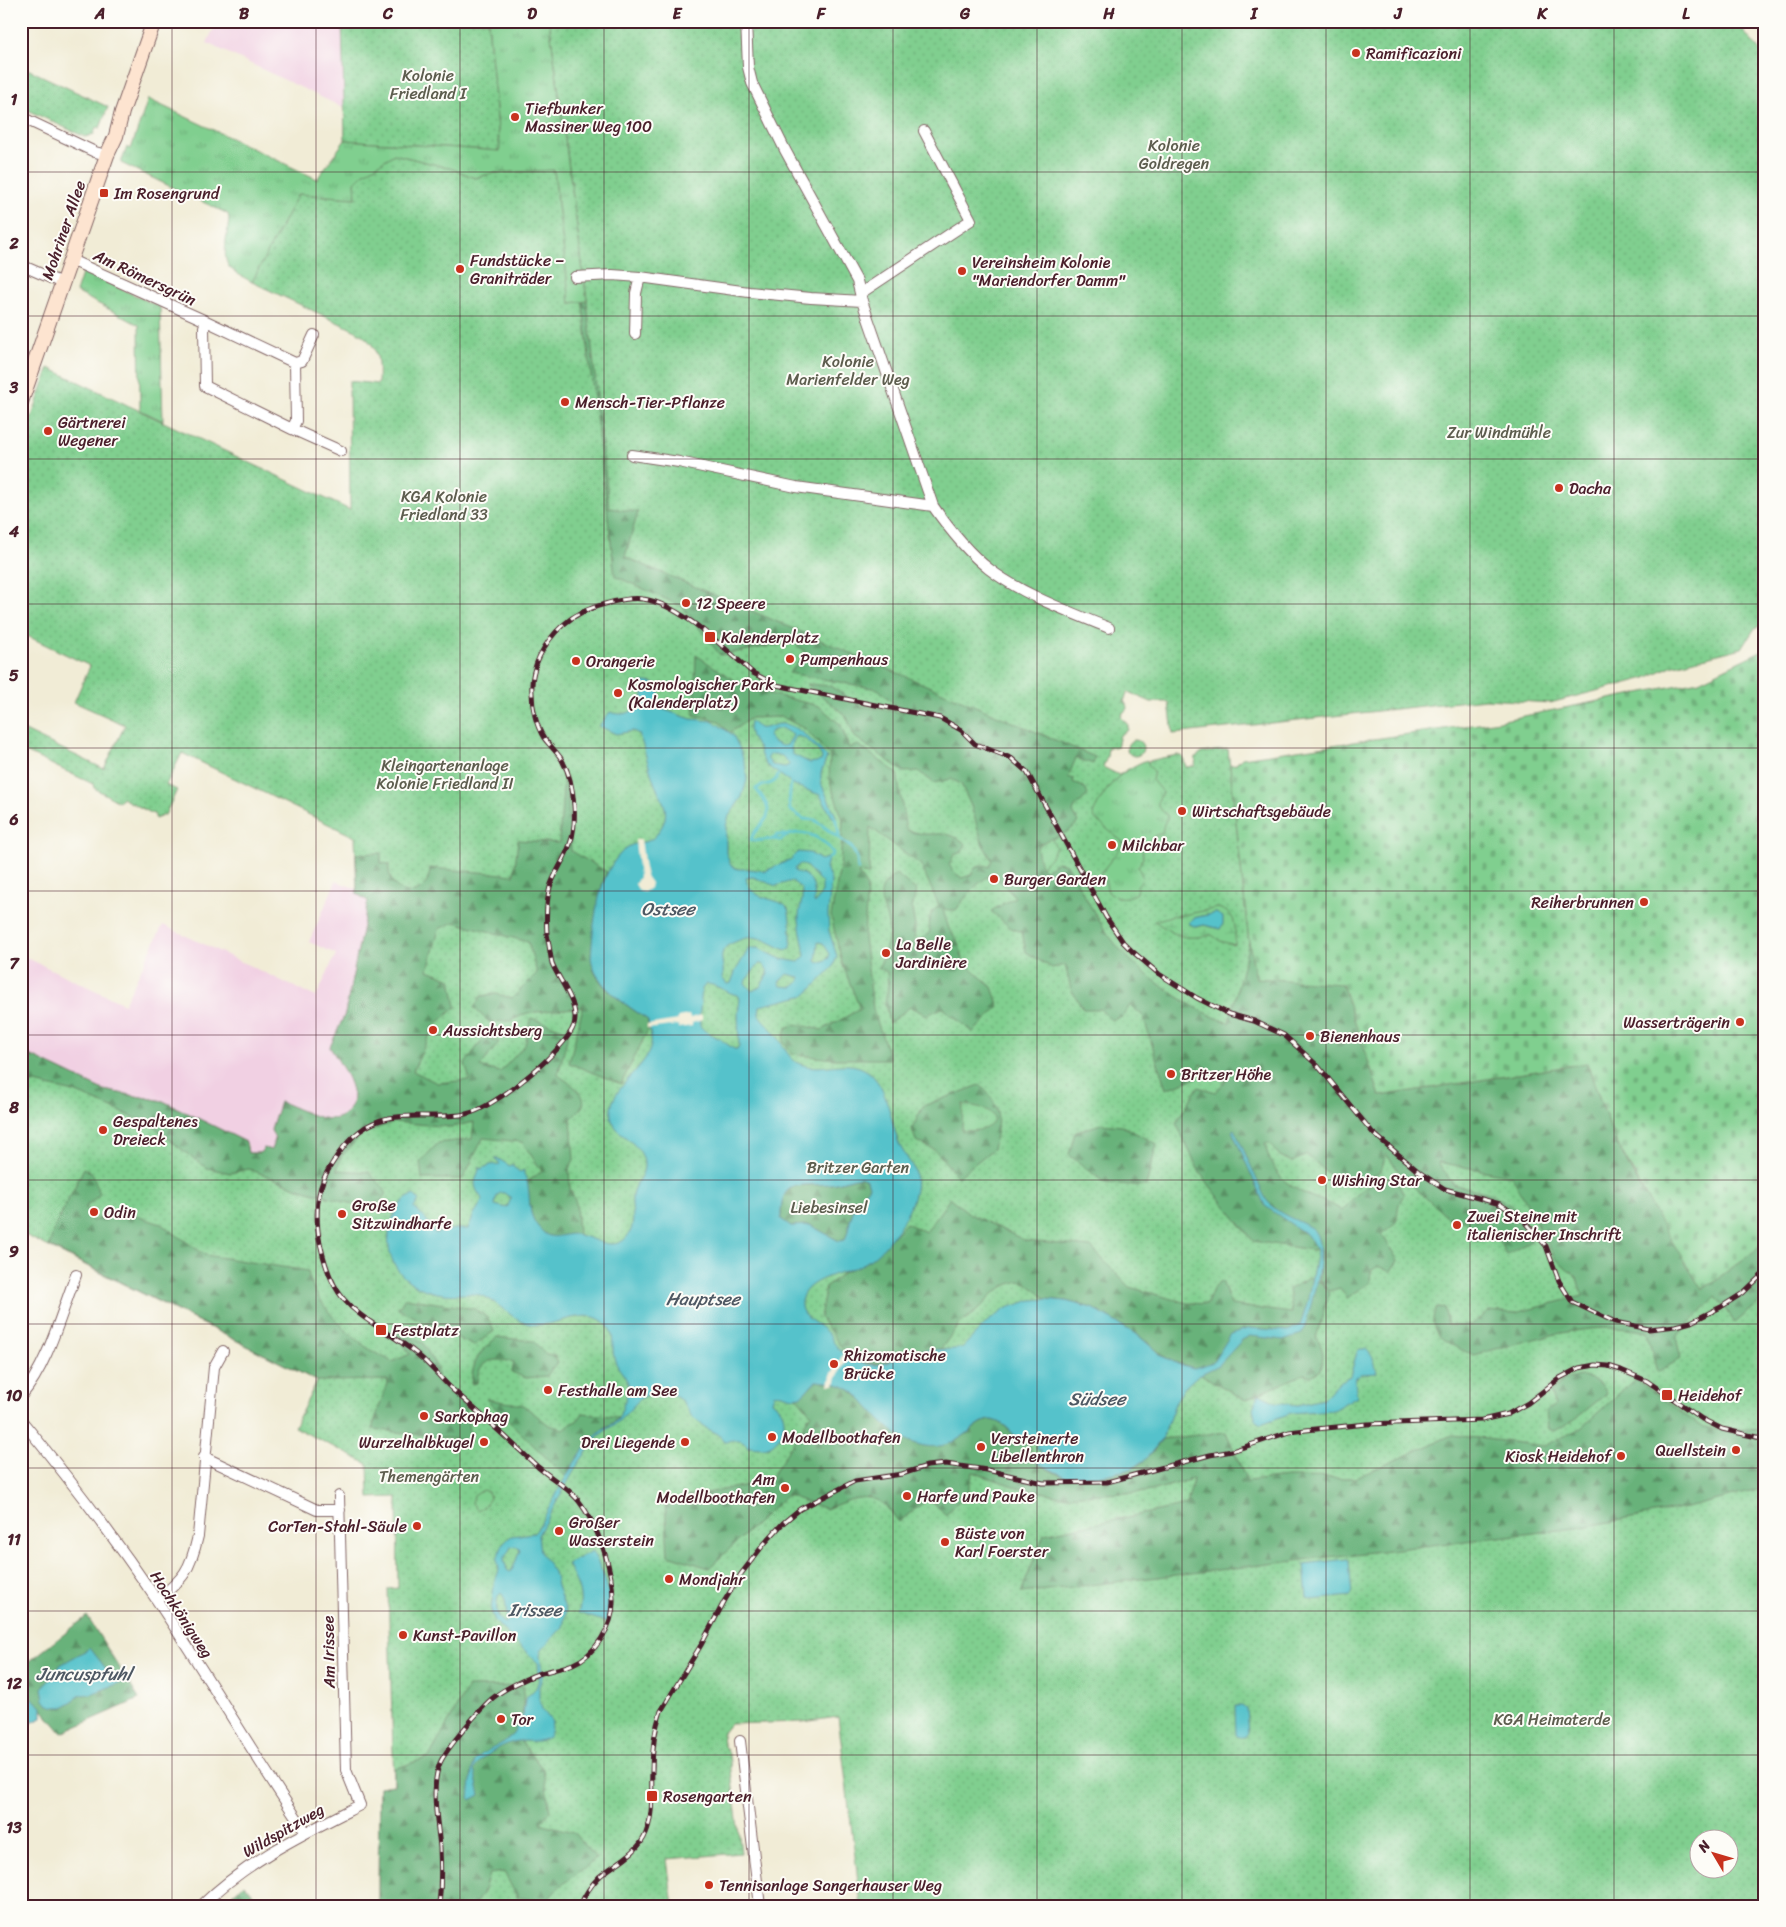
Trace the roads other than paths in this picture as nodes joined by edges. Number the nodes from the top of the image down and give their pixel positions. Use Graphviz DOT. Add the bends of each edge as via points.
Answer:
graph roads {
  1 [pos="154,21"];
  2 [pos="746,21"];
  3 [pos="21,117"];
  4 [pos="924,131"];
  5 [pos="107,155"];
  6 [pos="71,260"];
  7 [pos="21,265"];
  8 [pos="574,277"];
  9 [pos="640,277"];
  10 [pos="62,283"];
  11 [pos="862,297"];
  12 [pos="206,321"];
  13 [pos="635,334"];
  14 [pos="314,336"];
  15 [pos="295,363"];
  16 [pos="25,380"];
  17 [pos="21,402"];
  18 [pos="292,428"];
  19 [pos="341,451"];
  20 [pos="632,455"];
  21 [pos="933,506"];
  22 [pos="1109,628"];
  23 [pos="76,1275"];
  24 [pos="223,1351"];
  25 [pos="21,1396"];
  26 [pos="21,1420"];
  27 [pos="204,1456"];
  28 [pos="339,1496"];
  29 [pos="340,1510"];
  30 [pos="157,1600"];
  31 [pos="740,1741"];
  32 [pos="360,1805"];
  33 [pos="306,1832"];
  34 [pos="201,1906"];
  35 [pos="760,1906"];
  1 -- 5 [label="main road, Mohriner Allee" via="118,132"];
  2 -- 11 [label="street" via="752,83 845,257"];
  3 -- 5 [label="street"];
  4 -- 11 [label="street" via="971,220"];
  5 -- 6 [label="main road, Mohriner Allee"];
  6 -- 10 [label="main road, Mohriner Allee"];
  6 -- 12 [label="street, Am Römersgrün"];
  7 -- 10 [label="street"];
  8 -- 9 [label="street"];
  9 -- 11 [label="street" via="811,298"];
  9 -- 13 [label="street" via="636,293"];
  10 -- 16 [label="main road, Mohriner Allee"];
  11 -- 21 [label="street"];
  12 -- 15 [label="street, Am Römersgrün"];
  12 -- 18 [label="street, Am Römersgrün" via="205,386"];
  14 -- 15 [label="street" via="302,361"];
  15 -- 18 [label="street" via="296,421"];
  16 -- 17 [label="main road, Mohriner Allee"];
  18 -- 19 [label="street, Am Römersgrün"];
  20 -- 21 [label="street" via="680,462 796,488"];
  21 -- 22 [label="street" via="968,550 989,569 1014,585"];
  23 -- 25 [label="street" via="44,1358"];
  24 -- 27 [label="street" via="214,1368"];
  26 -- 30 [label="street, Hochkönigweg" via="82,1495"];
  27 -- 29 [label="street" via="317,1510"];
  27 -- 30 [label="street" via="198,1536 192,1561 179,1582"];
  28 -- 29 [label="street, Am Irissee"];
  29 -- 32 [label="street, Am Irissee" via="346,1770"];
  30 -- 33 [label="street, Hochkönigweg"];
  31 -- 35 [label="street"];
  32 -- 33 [label="street, Wildspitzweg"];
  33 -- 34 [label="street, Wildspitzweg" via="249,1865"];
}
